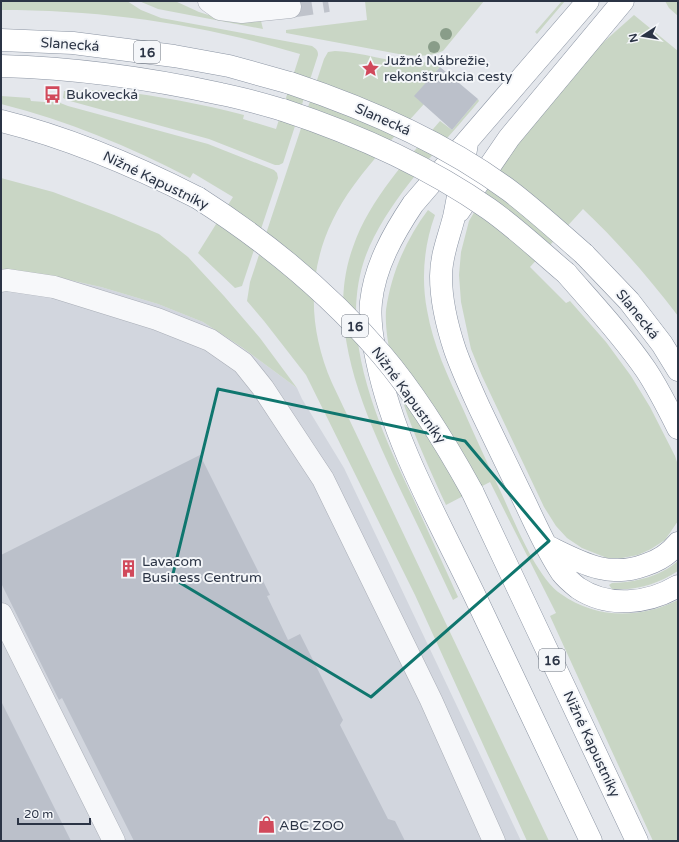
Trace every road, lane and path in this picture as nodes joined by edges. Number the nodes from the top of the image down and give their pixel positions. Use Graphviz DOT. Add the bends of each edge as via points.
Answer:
graph roads {
  1 [pos="209,1"];
  2 [pos="588,1"];
  3 [pos="623,1"];
  4 [pos="290,7"];
  5 [pos="1,40"];
  6 [pos="1,66"];
  7 [pos="1,121"];
  8 [pos="468,140"];
  9 [pos="454,218"];
  10 [pos="1,281"];
  11 [pos="678,370"];
  12 [pos="678,428"];
  13 [pos="678,543"];
  14 [pos="547,546"];
  15 [pos="678,586"];
  16 [pos="1,614"];
  17 [pos="114,841"];
  18 [pos="494,841"];
  19 [pos="591,841"];
  20 [pos="637,841"];
  1 -- 4 [label="lane" via="220,9 236,11"];
  2 -- 8 [label="highway"];
  3 -- 9 [label="highway" via="509,138"];
  5 -- 11 [label="highway, Slanecká / 16, bridge" via="73,43 229,66 290,83 365,110 407,130 464,161 538,213 584,254 629,301 662,344"];
  6 -- 12 [label="highway, bridge" via="117,75 222,94 282,110 356,136 399,156 455,187 496,215 566,273 646,369"];
  7 -- 20 [label="highway, Nižné Kapustníky / 16, bridge" via="59,137 156,177 198,198 280,256 330,299 382,356 451,453 472,491"];
  8 -- 9 [label="highway"];
  8 -- 19 [label="highway" via="413,204 386,249 376,274 371,302 375,351 382,384 410,460"];
  9 -- 14 [label="highway" via="445,245 441,275 449,330 466,380"];
  10 -- 18 [label="lane" via="54,288 157,320 210,340 243,363 263,388 323,480 431,700"];
  13 -- 14 [label="highway" via="652,563 617,571 584,564"];
  14 -- 15 [label="highway" via="563,575 577,588 603,599 635,601 662,594"];
  16 -- 17 [label="lane"];
}
